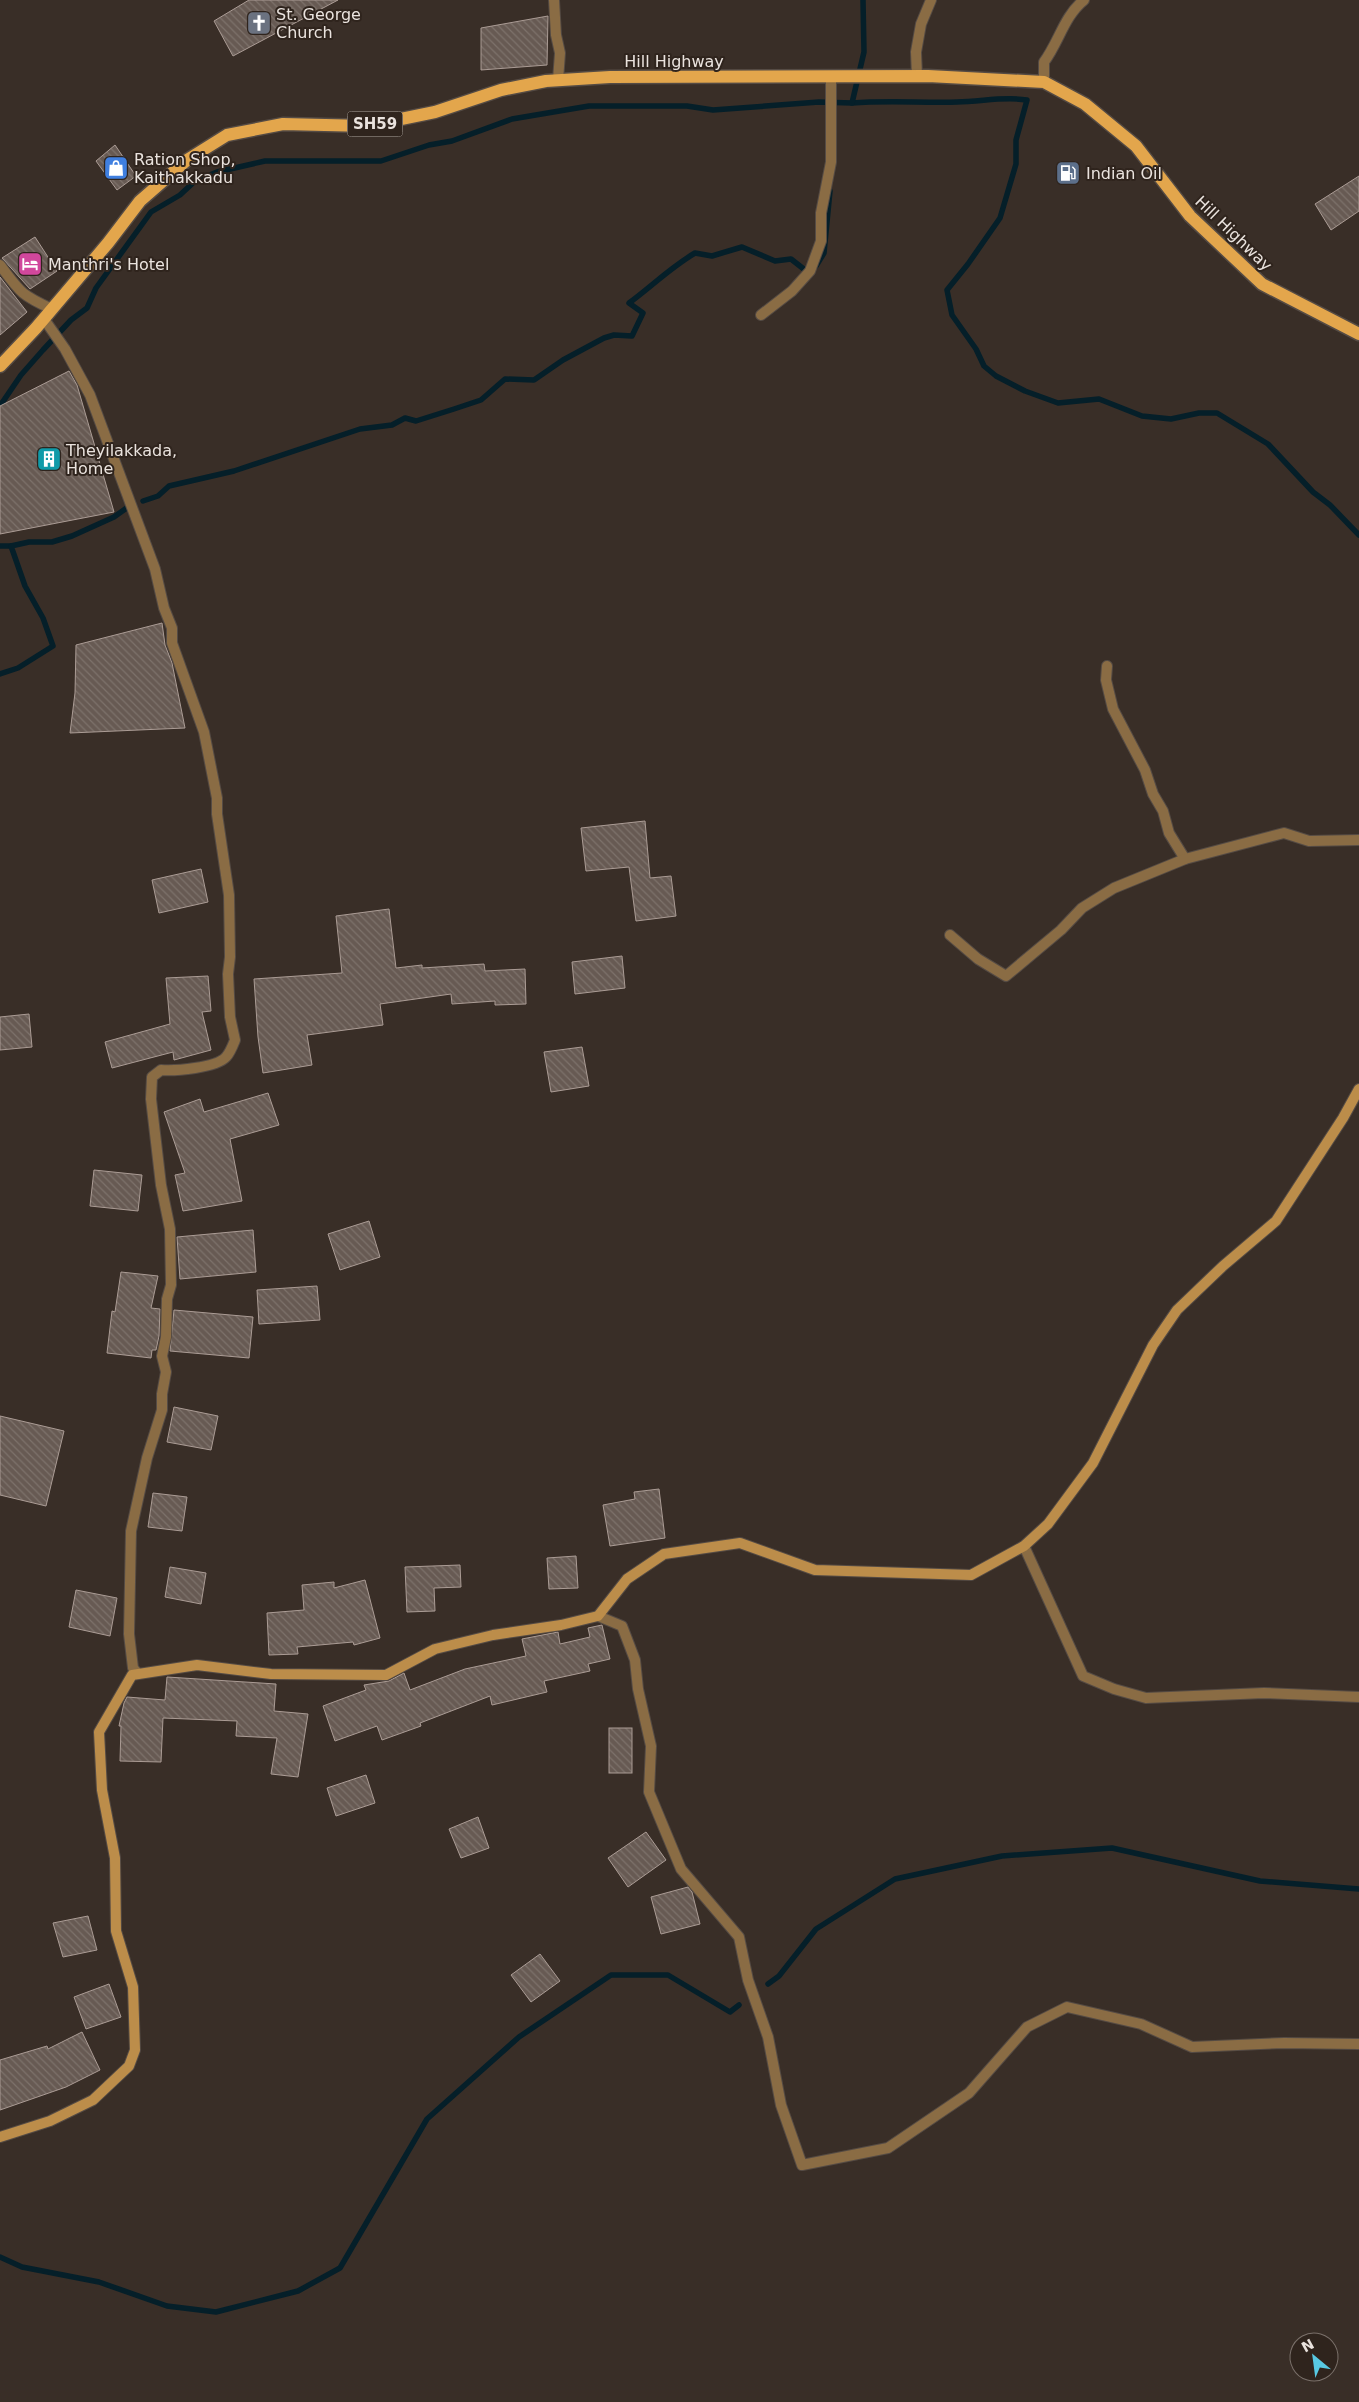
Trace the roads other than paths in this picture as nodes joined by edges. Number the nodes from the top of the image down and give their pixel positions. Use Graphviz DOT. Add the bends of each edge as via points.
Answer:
graph roads {
  1 [pos="554,0"];
  2 [pos="931,0"];
  3 [pos="1084,0"];
  4 [pos="917,76"];
  5 [pos="831,77"];
  6 [pos="558,80"];
  7 [pos="1044,82"];
  8 [pos="0,265"];
  9 [pos="48,314"];
  10 [pos="761,315"];
  11 [pos="1359,334"];
  12 [pos="0,366"];
  13 [pos="1107,666"];
  14 [pos="1359,840"];
  15 [pos="1185,859"];
  16 [pos="950,935"];
  17 [pos="1359,1089"];
  18 [pos="1024,1546"];
  19 [pos="598,1616"];
  20 [pos="138,1674"];
  21 [pos="1359,1697"];
  22 [pos="1359,2044"];
  23 [pos="0,2137"];
  1 -- 6 [label="street" via="560,53"];
  2 -- 4 [label="street" via="921,24 916,52"];
  3 -- 7 [label="street" via="1074,8 1055,48 1044,62"];
  4 -- 5 [label="main road, Hill Highway / SH59"];
  4 -- 7 [label="main road, Hill Highway / SH59"];
  5 -- 6 [label="main road, Hill Highway / SH59"];
  5 -- 10 [label="street" via="831,162 821,213 821,241 810,271 792,291"];
  6 -- 9 [label="main road, Hill Highway / SH59" via="502,90 434,112 367,126 282,124 227,135 187,160 140,201"];
  7 -- 11 [label="main road, Hill Highway / SH59" via="1085,104 1136,146 1190,216 1262,284"];
  8 -- 9 [label="street" via="14,286"];
  9 -- 12 [label="main road, Hill Highway / SH59"];
  9 -- 20 [label="street" via="90,395 155,569 172,628 172,643 210,755 229,895 230,1017 236,1040 226,1058 177,1072 161,1070 152,1077 151,1099 161,1184 170,1229 171,1285 162,1356 166,1372 162,1410 130,1531 129,1634 133,1668"];
  13 -- 15 [label="street" via="1106,680 1113,709 1145,770 1169,833"];
  14 -- 15 [label="street" via="1309,841 1284,833"];
  15 -- 16 [label="street" via="1114,888 1082,908 1006,976 978,959"];
  17 -- 18 [label="main road" via="1276,1221 1177,1310 1153,1345 1093,1463 1048,1524"];
  18 -- 19 [label="main road" via="971,1575 815,1570 740,1543 664,1554 627,1579"];
  18 -- 21 [label="street" via="1083,1676 1146,1698 1264,1693"];
  19 -- 20 [label="main road" via="493,1635 435,1650 386,1676 271,1674 197,1665"];
  19 -- 22 [label="street" via="622,1626 635,1660 651,1746 649,1792 666,1835 682,1869 739,1938 748,1980 768,2037 781,2106 802,2165 888,2148 969,2093 1027,2027 1067,2007 1141,2024 1192,2047"];
  20 -- 23 [label="main road" via="132,1674 100,1732 102,1790 115,1858 116,1931 133,1986 135,2050 129,2066 93,2100 50,2121"];
}
